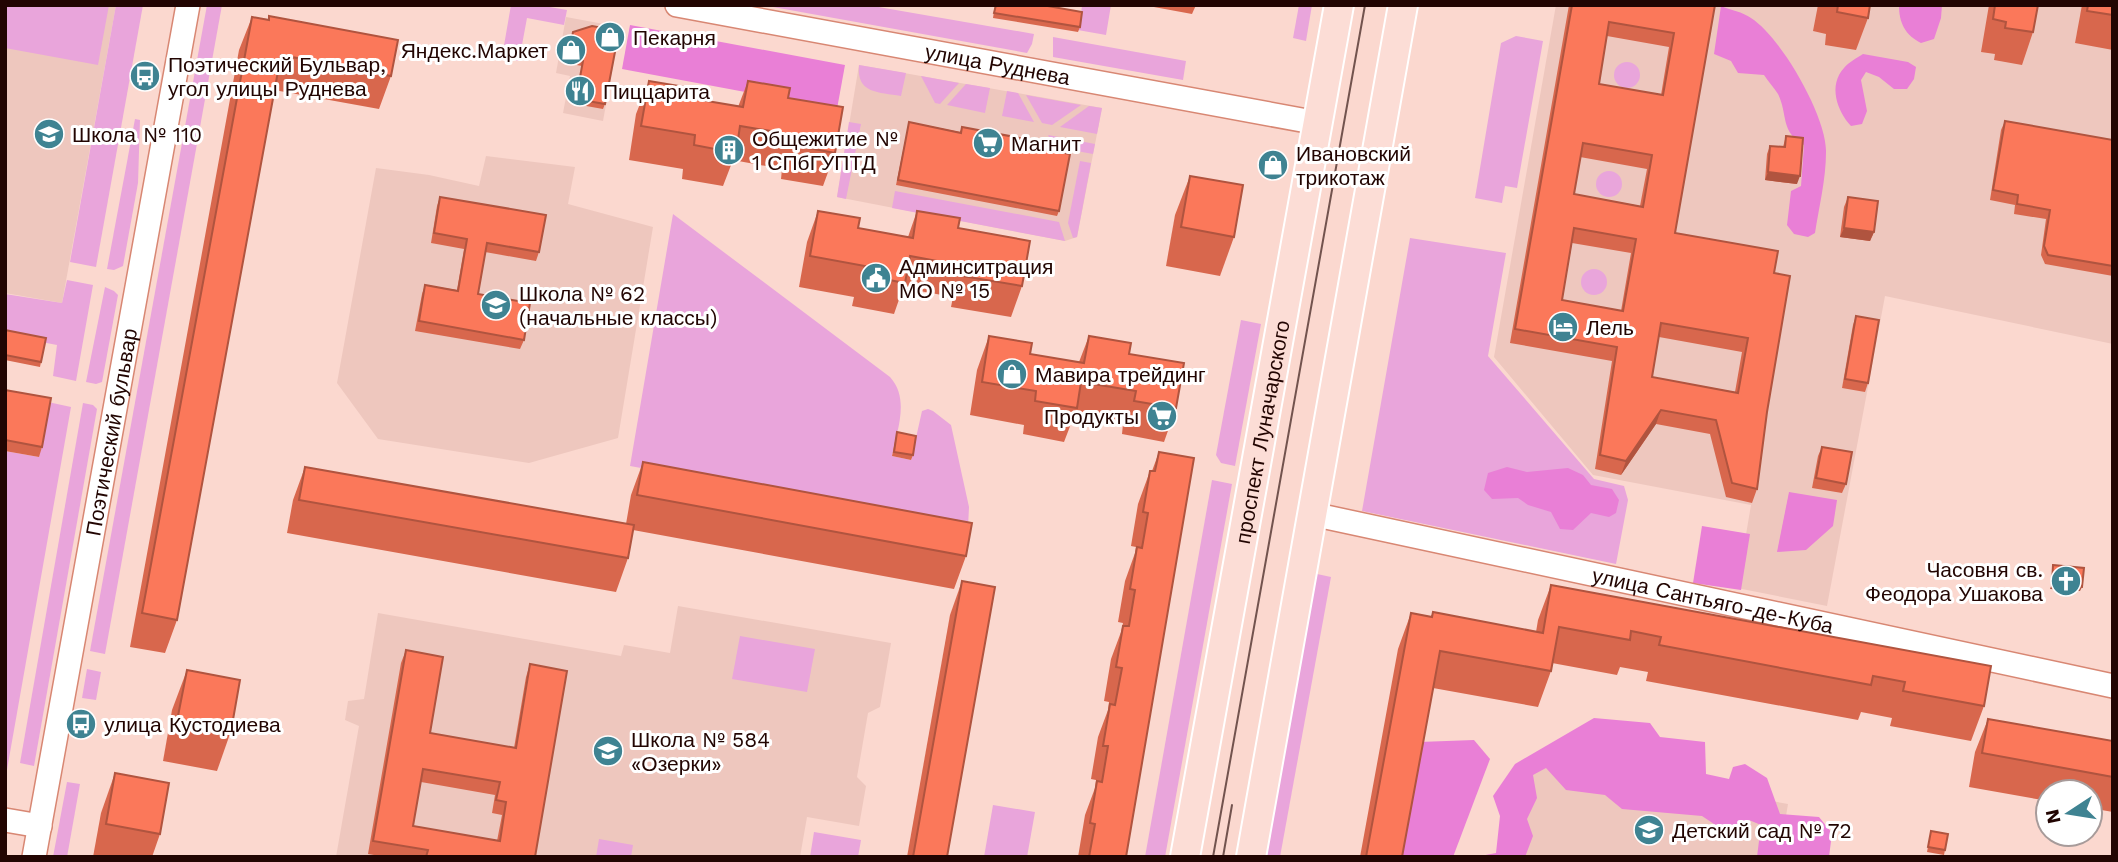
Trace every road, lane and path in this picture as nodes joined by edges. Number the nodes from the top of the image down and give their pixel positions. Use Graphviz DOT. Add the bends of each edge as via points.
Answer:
graph roads {
  1 [pos="188,5"];
  2 [pos="677,5"];
  3 [pos="1339,5"];
  4 [pos="1403,5"];
  5 [pos="1318,123"];
  6 [pos="1312,514"];
  7 [pos="2113,686"];
  8 [pos="5,820"];
  9 [pos="40,826"];
  10 [pos="34,857"];
  11 [pos="1185,857"];
  12 [pos="1251,857"];
  1 -- 9 [label="street, Поэтический бульвар"];
  2 -- 5 [label="street, улица Руднева"];
  3 -- 5 [label="main road, проспект Луначарского"];
  4 -- 6 [label="main road"];
  5 -- 11 [label="main road, проспект Луначарского"];
  6 -- 7 [label="street, улица Сантьяго-де-Куба"];
  6 -- 12 [label="main road"];
  8 -- 9 [label="street"];
  9 -- 10 [label="street, Поэтический бульвар"];
}
